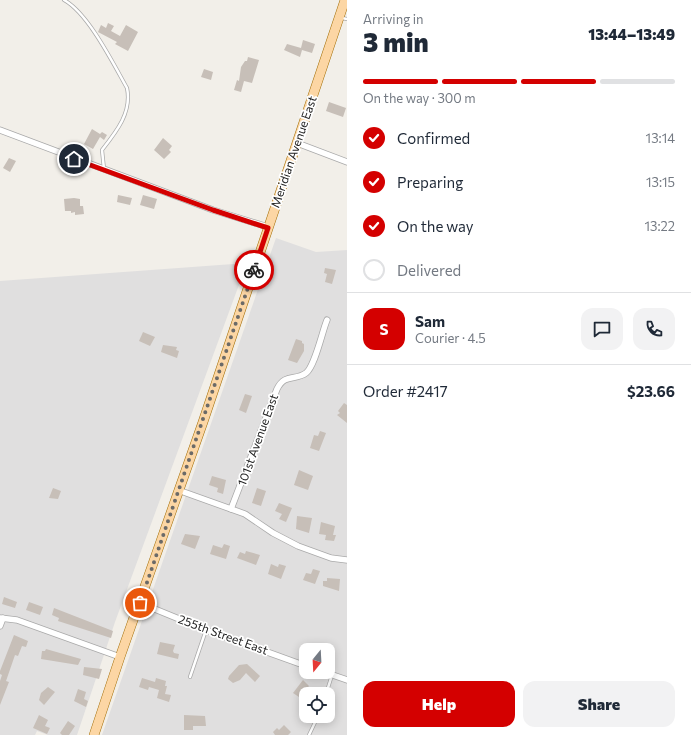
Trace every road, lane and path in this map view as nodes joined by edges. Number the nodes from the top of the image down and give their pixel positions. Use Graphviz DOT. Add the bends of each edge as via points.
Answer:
graph roads {
  1 [pos="64,0"];
  2 [pos="345,0"];
  3 [pos="343,18"];
  4 [pos="0,130"];
  5 [pos="297,143"];
  6 [pos="347,162"];
  7 [pos="104,169"];
  8 [pos="268,228"];
  9 [pos="327,320"];
  10 [pos="178,490"];
  11 [pos="231,509"];
  12 [pos="347,560"];
  13 [pos="140,603"];
  14 [pos="1,618"];
  15 [pos="0,626"];
  16 [pos="206,630"];
  17 [pos="120,657"];
  18 [pos="299,663"];
  19 [pos="335,676"];
  20 [pos="190,677"];
  21 [pos="347,680"];
  22 [pos="315,723"];
  23 [pos="94,735"];
  24 [pos="309,735"];
  1 -- 7 [label="lane" via="75,7 86,21 127,88 129,98 125,117 102,150"];
  2 -- 3 [label="main road, Meridian Avenue East"];
  3 -- 5 [label="main road, Meridian Avenue East"];
  4 -- 7 [label="street"];
  5 -- 6 [label="street"];
  5 -- 8 [label="main road, Meridian Avenue East"];
  7 -- 8 [label="street"];
  8 -- 10 [label="main road, Meridian Avenue East"];
  9 -- 11 [label="street, 101st Avenue East" via="307,372 286,378 279,385"];
  10 -- 11 [label="street"];
  10 -- 13 [label="main road, Meridian Avenue East"];
  11 -- 12 [label="street" via="245,514 298,546 331,558"];
  13 -- 16 [label="street, 255th Street East"];
  13 -- 17 [label="main road, Meridian Avenue East"];
  14 -- 15 [label="street"];
  14 -- 17 [label="street" via="17,620"];
  16 -- 18 [label="street, 255th Street East"];
  16 -- 20 [label="lane"];
  17 -- 23 [label="main road, Meridian Avenue East"];
  19 -- 21 [label="street"];
  22 -- 24 [label="lane"];
}
